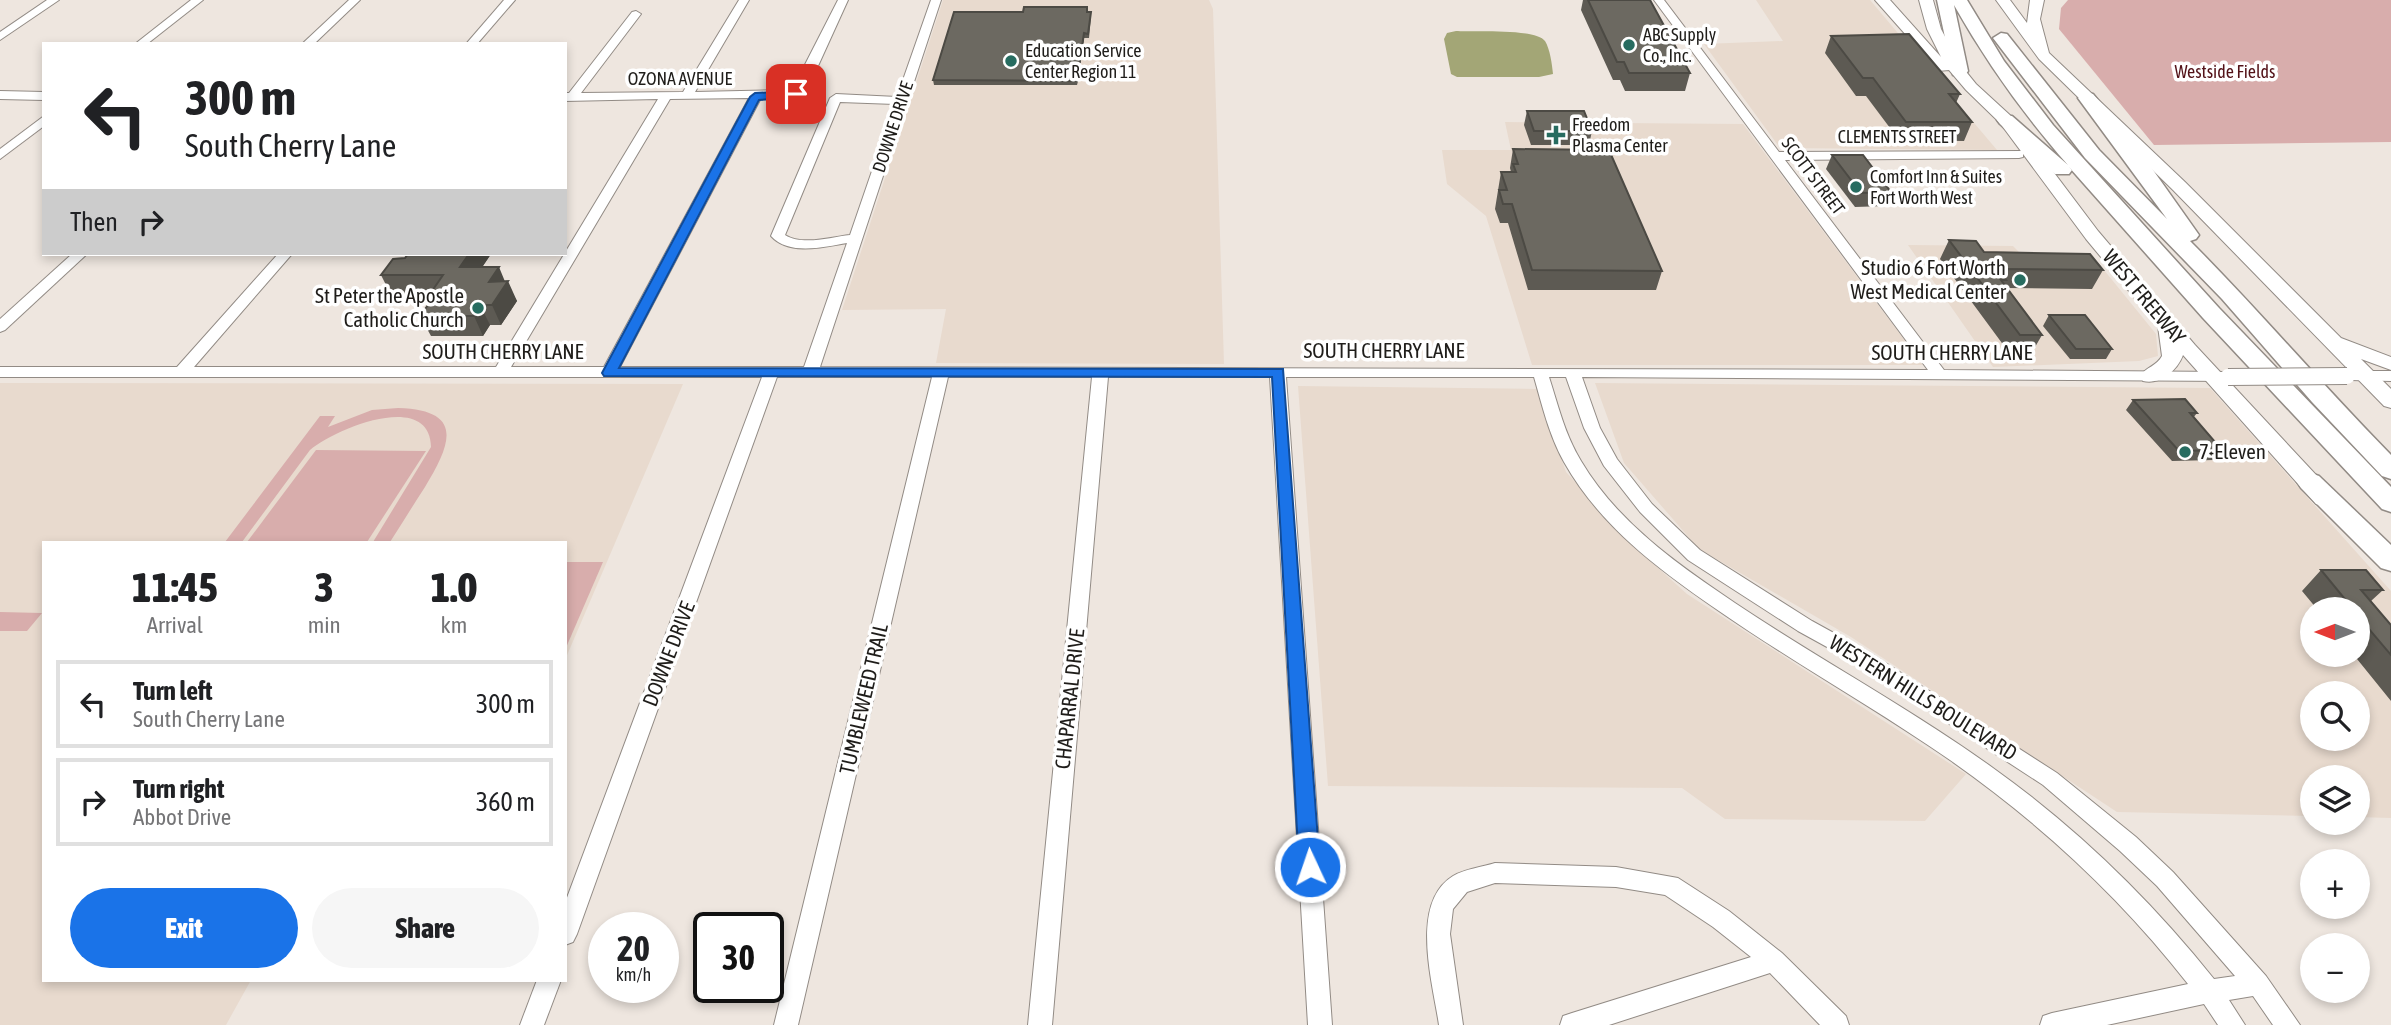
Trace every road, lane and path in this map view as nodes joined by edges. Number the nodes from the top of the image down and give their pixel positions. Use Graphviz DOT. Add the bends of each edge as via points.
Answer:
graph roads {
  1 [pos="54,0"];
  2 [pos="198,0"];
  3 [pos="355,0"];
  4 [pos="510,0"];
  5 [pos="744,0"];
  6 [pos="842,0"];
  7 [pos="936,0"];
  8 [pos="1659,0"];
  9 [pos="1882,0"];
  10 [pos="1926,0"];
  11 [pos="1945,0"];
  12 [pos="1959,0"];
  13 [pos="1979,0"];
  14 [pos="2003,0"];
  15 [pos="2037,0"];
  16 [pos="636,14"];
  17 [pos="0,37"];
  18 [pos="143,42"];
  19 [pos="309,42"];
  20 [pos="473,42"];
  21 [pos="2044,56"];
  22 [pos="1959,71"];
  23 [pos="0,95"];
  24 [pos="42,96"];
  25 [pos="666,96"];
  26 [pos="568,97"];
  27 [pos="686,97"];
  28 [pos="755,97"];
  29 [pos="2087,98"];
  30 [pos="902,101"];
  31 [pos="2006,120"];
  32 [pos="42,122"];
  33 [pos="2019,154"];
  34 [pos="0,155"];
  35 [pos="1776,156"];
  36 [pos="2092,235"];
  37 [pos="856,238"];
  38 [pos="78,256"];
  39 [pos="283,256"];
  40 [pos="2230,294"];
  41 [pos="2211,313"];
  42 [pos="2168,326"];
  43 [pos="0,327"];
  44 [pos="2322,331"];
  45 [pos="2391,364"];
  46 [pos="0,372"];
  47 [pos="181,372"];
  48 [pos="1278,372"];
  49 [pos="1540,372"];
  50 [pos="1572,372"];
  51 [pos="500,373"];
  52 [pos="609,373"];
  53 [pos="769,373"];
  54 [pos="810,373"];
  55 [pos="941,373"];
  56 [pos="1100,373"];
  57 [pos="1939,374"];
  58 [pos="2150,376"];
  59 [pos="2356,376"];
  60 [pos="2391,376"];
  61 [pos="2220,377"];
  62 [pos="2391,401"];
  63 [pos="2391,470"];
  64 [pos="2310,482"];
  65 [pos="2391,503"];
  66 [pos="2391,561"];
  67 [pos="2391,574"];
  68 [pos="567,929"];
  69 [pos="1774,961"];
  70 [pos="547,982"];
  71 [pos="2258,984"];
  72 [pos="2210,991"];
  73 [pos="532,1025"];
  74 [pos="786,1025"];
  75 [pos="1040,1025"];
  76 [pos="1320,1025"];
  77 [pos="1451,1025"];
  78 [pos="1572,1025"];
  79 [pos="1837,1025"];
  80 [pos="2052,1025"];
  81 [pos="2233,1025"];
  82 [pos="2288,1025"];
  1 -- 17 [label="street"];
  2 -- 18 [label="street"];
  3 -- 19 [label="street"];
  4 -- 20 [label="street"];
  5 -- 27 [label="street"];
  6 -- 28 [label="street, OZONA AVENUE" via="796,94"];
  7 -- 30 [label="street, DOWNE DRIVE"];
  8 -- 35 [label="street, SCOTT STREET"];
  9 -- 33 [label="main road"];
  10 -- 22 [label="main road, WEST FREEWAY" via="1934,29"];
  11 -- 22 [label="highway"];
  12 -- 41 [label="highway, WEST FREEWAY" via="2030,109"];
  13 -- 40 [label="highway" via="2018,63 2092,155"];
  14 -- 21 [label="main road"];
  15 -- 21 [label="main road" via="2033,19"];
  16 -- 26 [label="street"];
  21 -- 29 [label="main road"];
  22 -- 31 [label="main road, WEST FREEWAY"];
  23 -- 24 [label="street"];
  25 -- 26 [label="street, OZONA AVENUE"];
  25 -- 27 [label="street, OZONA AVENUE"];
  25 -- 51 [label="street"];
  27 -- 28 [label="street, OZONA AVENUE"];
  28 -- 52 [label="street"];
  29 -- 40 [label="highway" via="2218,270"];
  29 -- 44 [label="main road"];
  30 -- 37 [label="street, DOWNE DRIVE"];
  30 -- 37 [label="street" via="840,97 834,101 778,236 803,244"];
  31 -- 36 [label="main road, WEST FREEWAY"];
  31 -- 41 [label="highway" via="2044,152 2185,295"];
  32 -- 34 [label="street"];
  33 -- 35 [label="street, CLEMENTS STREET"];
  33 -- 36 [label="main road"];
  35 -- 57 [label="street, SCOTT STREET"];
  36 -- 42 [label="main road, WEST FREEWAY"];
  37 -- 54 [label="street, DOWNE DRIVE"];
  38 -- 43 [label="street"];
  39 -- 47 [label="street"];
  40 -- 63 [label="highway"];
  41 -- 65 [label="highway, WEST FREEWAY"];
  42 -- 58 [label="main road" via="2175,348 2171,361"];
  42 -- 61 [label="main road, WEST FREEWAY"];
  44 -- 45 [label="main road" via="2351,349"];
  44 -- 59 [label="main road"];
  46 -- 47 [label="street, SOUTH CHERRY LANE"];
  47 -- 51 [label="street, SOUTH CHERRY LANE"];
  48 -- 49 [label="street, SOUTH CHERRY LANE"];
  48 -- 56 [label="street, SOUTH CHERRY LANE"];
  48 -- 76 [label="street"];
  49 -- 50 [label="street, SOUTH CHERRY LANE"];
  49 -- 72 [label="street, WESTERN HILLS BOULEVARD" via="1573,462 1606,508 1651,554 1987,775 2130,900"];
  50 -- 57 [label="street, SOUTH CHERRY LANE"];
  50 -- 71 [label="street, WESTERN HILLS BOULEVARD" via="1609,463 1694,555 2050,779 2165,879"];
  51 -- 52 [label="street, SOUTH CHERRY LANE"];
  52 -- 53 [label="street, SOUTH CHERRY LANE"];
  53 -- 54 [label="street, SOUTH CHERRY LANE"];
  53 -- 68 [label="street, DOWNE DRIVE"];
  54 -- 55 [label="street, SOUTH CHERRY LANE"];
  55 -- 56 [label="street, SOUTH CHERRY LANE"];
  55 -- 74 [label="street, TUMBLEWEED TRAIL"];
  56 -- 75 [label="street, CHAPARRAL DRIVE"];
  57 -- 58 [label="street, SOUTH CHERRY LANE"];
  58 -- 61 [label="street, SOUTH CHERRY LANE"];
  59 -- 60 [label="street, SOUTH CHERRY LANE"];
  59 -- 61 [label="street, SOUTH CHERRY LANE, bridge"];
  59 -- 62 [label="main road"];
  61 -- 64 [label="main road, WEST FREEWAY"];
  64 -- 66 [label="highway"];
  64 -- 67 [label="main road, WEST FREEWAY"];
  69 -- 77 [label="street" via="1670,885 1616,877 1495,873 1460,884 1442,905 1438,934"];
  69 -- 78 [label="street"];
  69 -- 79 [label="street"];
  70 -- 73 [label="street"];
  71 -- 72 [label="street"];
  71 -- 82 [label="street, WESTERN HILLS BOULEVARD"];
  72 -- 80 [label="street"];
  72 -- 81 [label="street, WESTERN HILLS BOULEVARD"];
}
